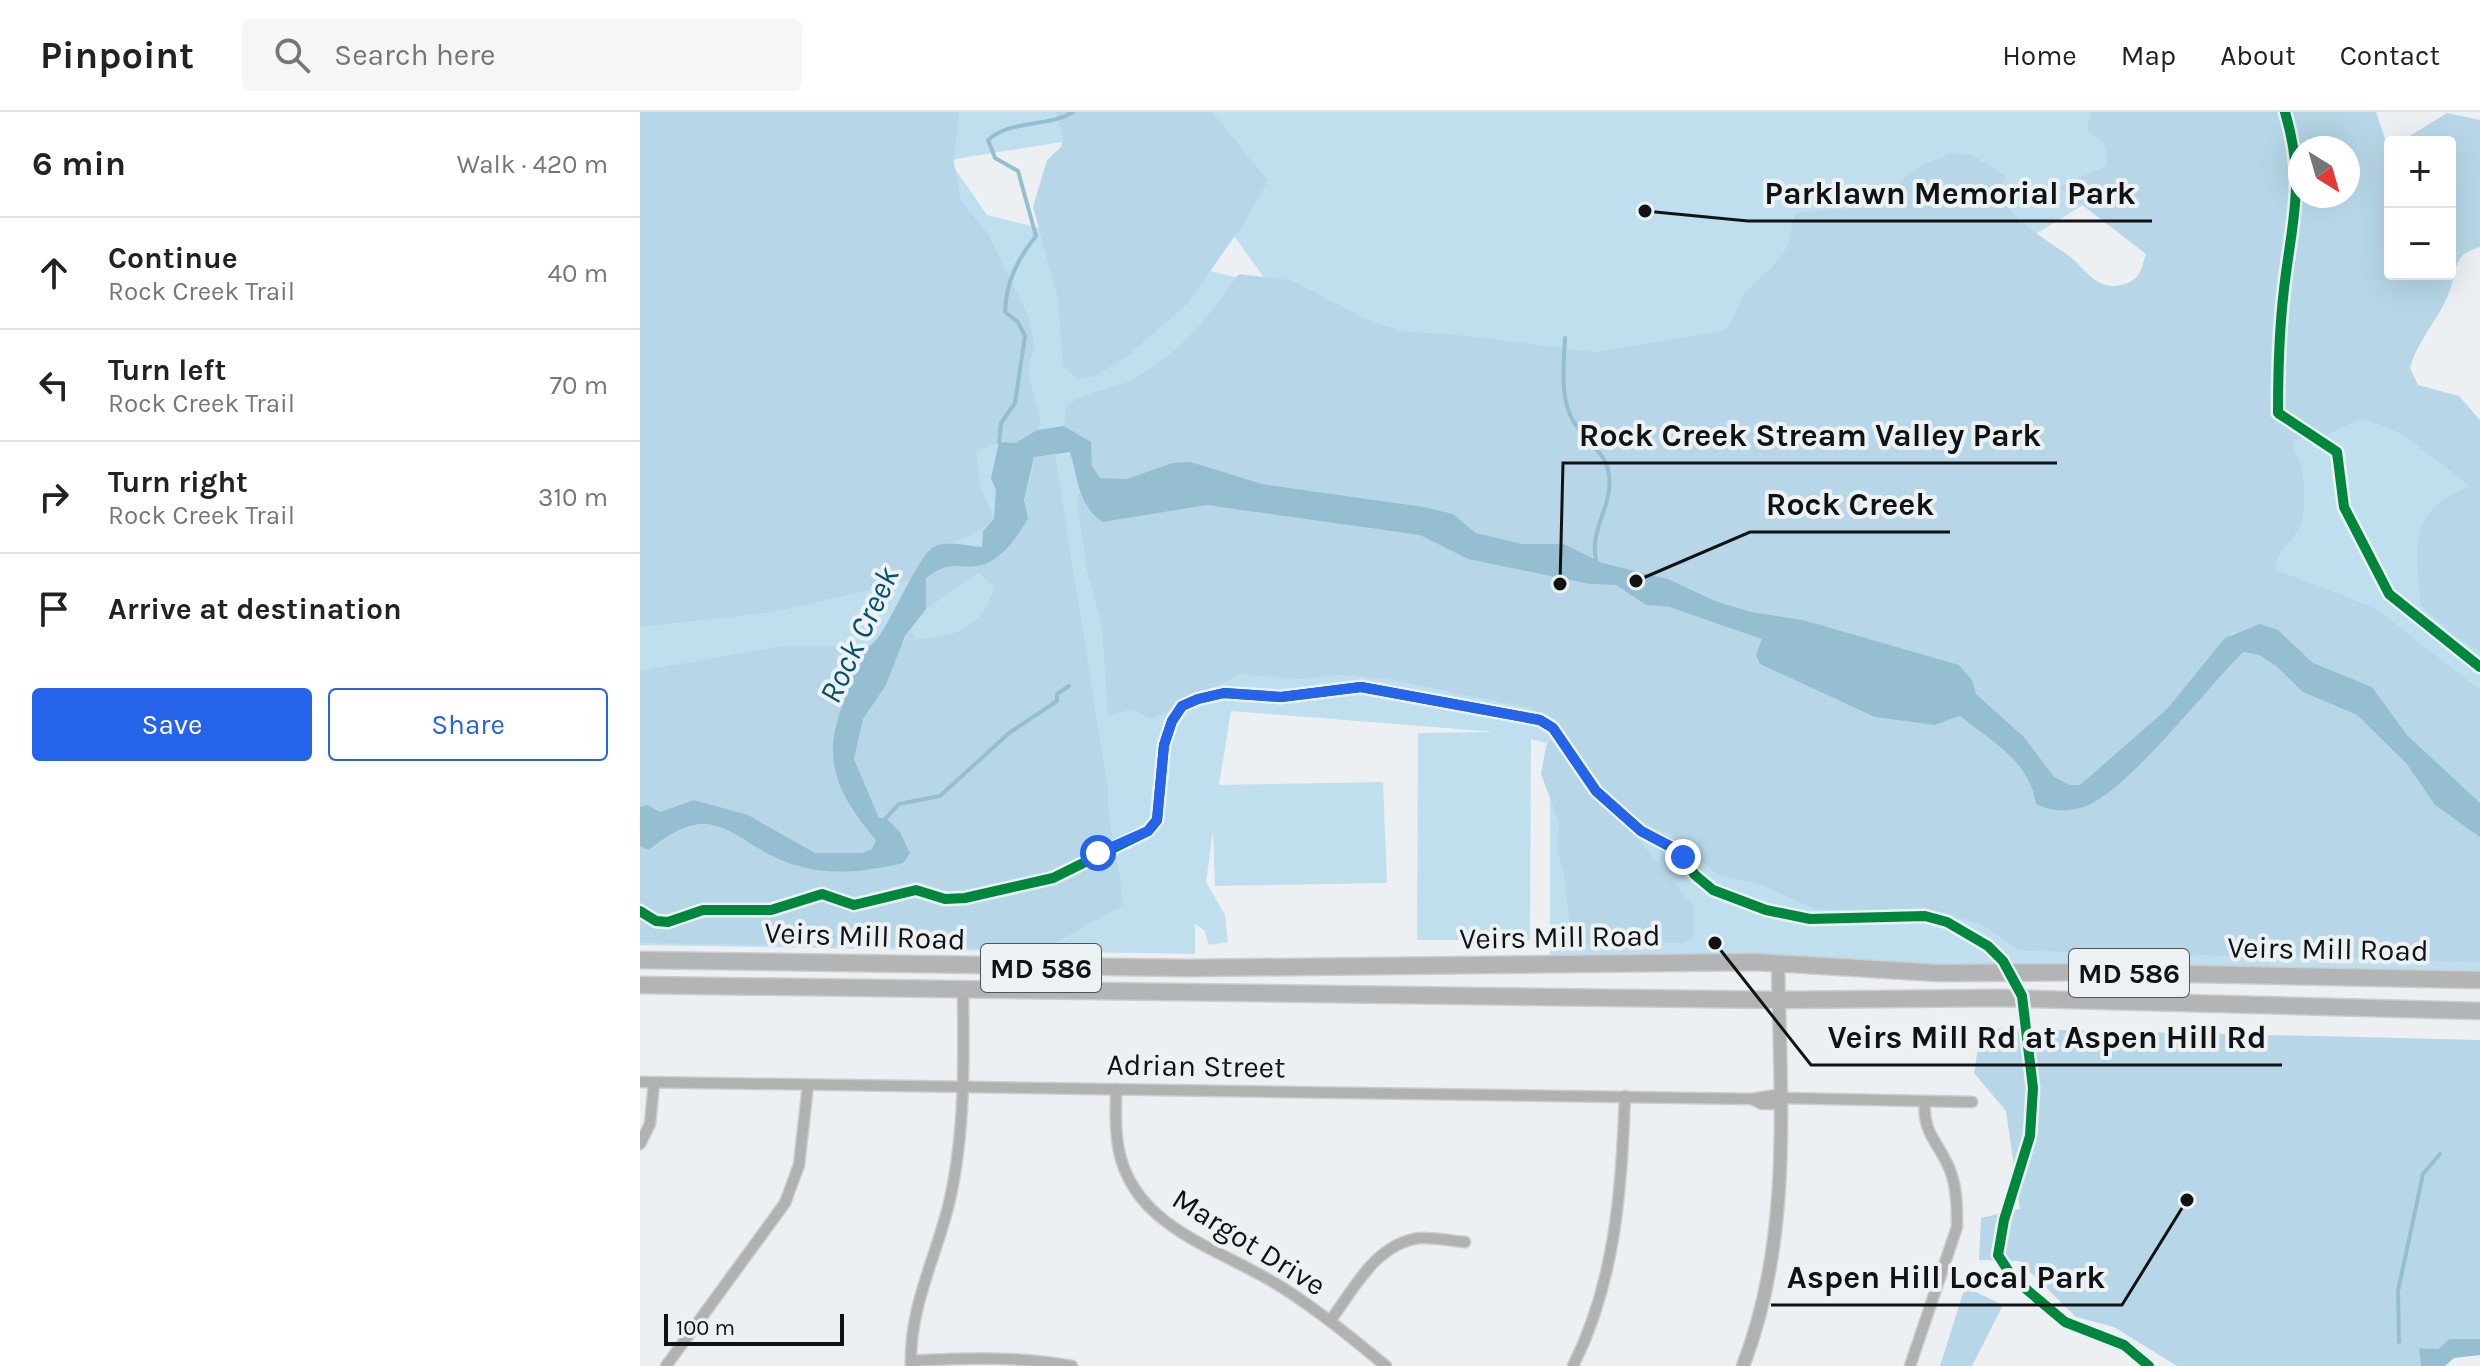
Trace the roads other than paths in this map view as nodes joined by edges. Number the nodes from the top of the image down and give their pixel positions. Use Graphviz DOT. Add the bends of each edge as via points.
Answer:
graph roads {
  1 [pos="640,960"];
  2 [pos="1778,963"];
  3 [pos="895,965"];
  4 [pos="2480,980"];
  5 [pos="640,985"];
  6 [pos="893,990"];
  7 [pos="963,991"];
  8 [pos="1779,1000"];
  9 [pos="2480,1011"];
  10 [pos="640,1082"];
  11 [pos="654,1083"];
  12 [pos="808,1085"];
  13 [pos="962,1087"];
  14 [pos="1116,1089"];
  15 [pos="1625,1096"];
  16 [pos="1782,1098"];
  17 [pos="1925,1101"];
  18 [pos="1972,1102"];
  19 [pos="640,1144"];
  20 [pos="1465,1242"];
  21 [pos="1330,1321"];
  22 [pos="911,1363"];
  23 [pos="666,1366"];
  24 [pos="1072,1366"];
  25 [pos="1386,1366"];
  26 [pos="1573,1366"];
  27 [pos="1743,1366"];
  28 [pos="1910,1366"];
  1 -- 3 [label="main road, Veirs Mill Road / MD 586"];
  2 -- 3 [label="main road, Veirs Mill Road / MD 586"];
  2 -- 4 [label="main road, Veirs Mill Road / MD 586" via="1938,973"];
  2 -- 8 [label="street"];
  3 -- 6 [label="main road"];
  5 -- 6 [label="main road, Veirs Mill Road / MD 586"];
  6 -- 7 [label="main road, Veirs Mill Road / MD 586"];
  7 -- 8 [label="main road, Veirs Mill Road / MD 586"];
  7 -- 13 [label="street"];
  8 -- 9 [label="main road, Veirs Mill Road / MD 586" via="1997,998"];
  8 -- 16 [label="street"];
  10 -- 11 [label="street, Adrian Street"];
  11 -- 12 [label="street, Adrian Street"];
  11 -- 19 [label="street" via="650,1124"];
  12 -- 13 [label="street, Adrian Street"];
  12 -- 23 [label="street" via="799,1165 785,1203"];
  13 -- 14 [label="street, Adrian Street"];
  13 -- 22 [label="street" via="960,1146 949,1203 918,1297"];
  14 -- 15 [label="street, Adrian Street"];
  14 -- 21 [label="street, Margot Drive" via="1122,1160 1153,1213"];
  15 -- 16 [label="street, Adrian Street" via="1752,1099 1762,1104"];
  15 -- 26 [label="street" via="1615,1241 1602,1294"];
  16 -- 17 [label="street, Adrian Street"];
  16 -- 27 [label="street" via="1775,1245"];
  17 -- 18 [label="street, Adrian Street"];
  17 -- 28 [label="street" via="1923,1122 1950,1170 1957,1227"];
  20 -- 21 [label="street" via="1421,1238 1391,1246"];
  21 -- 25 [label="street, Margot Drive"];
  22 -- 24 [label="street" via="981,1357"];
}
